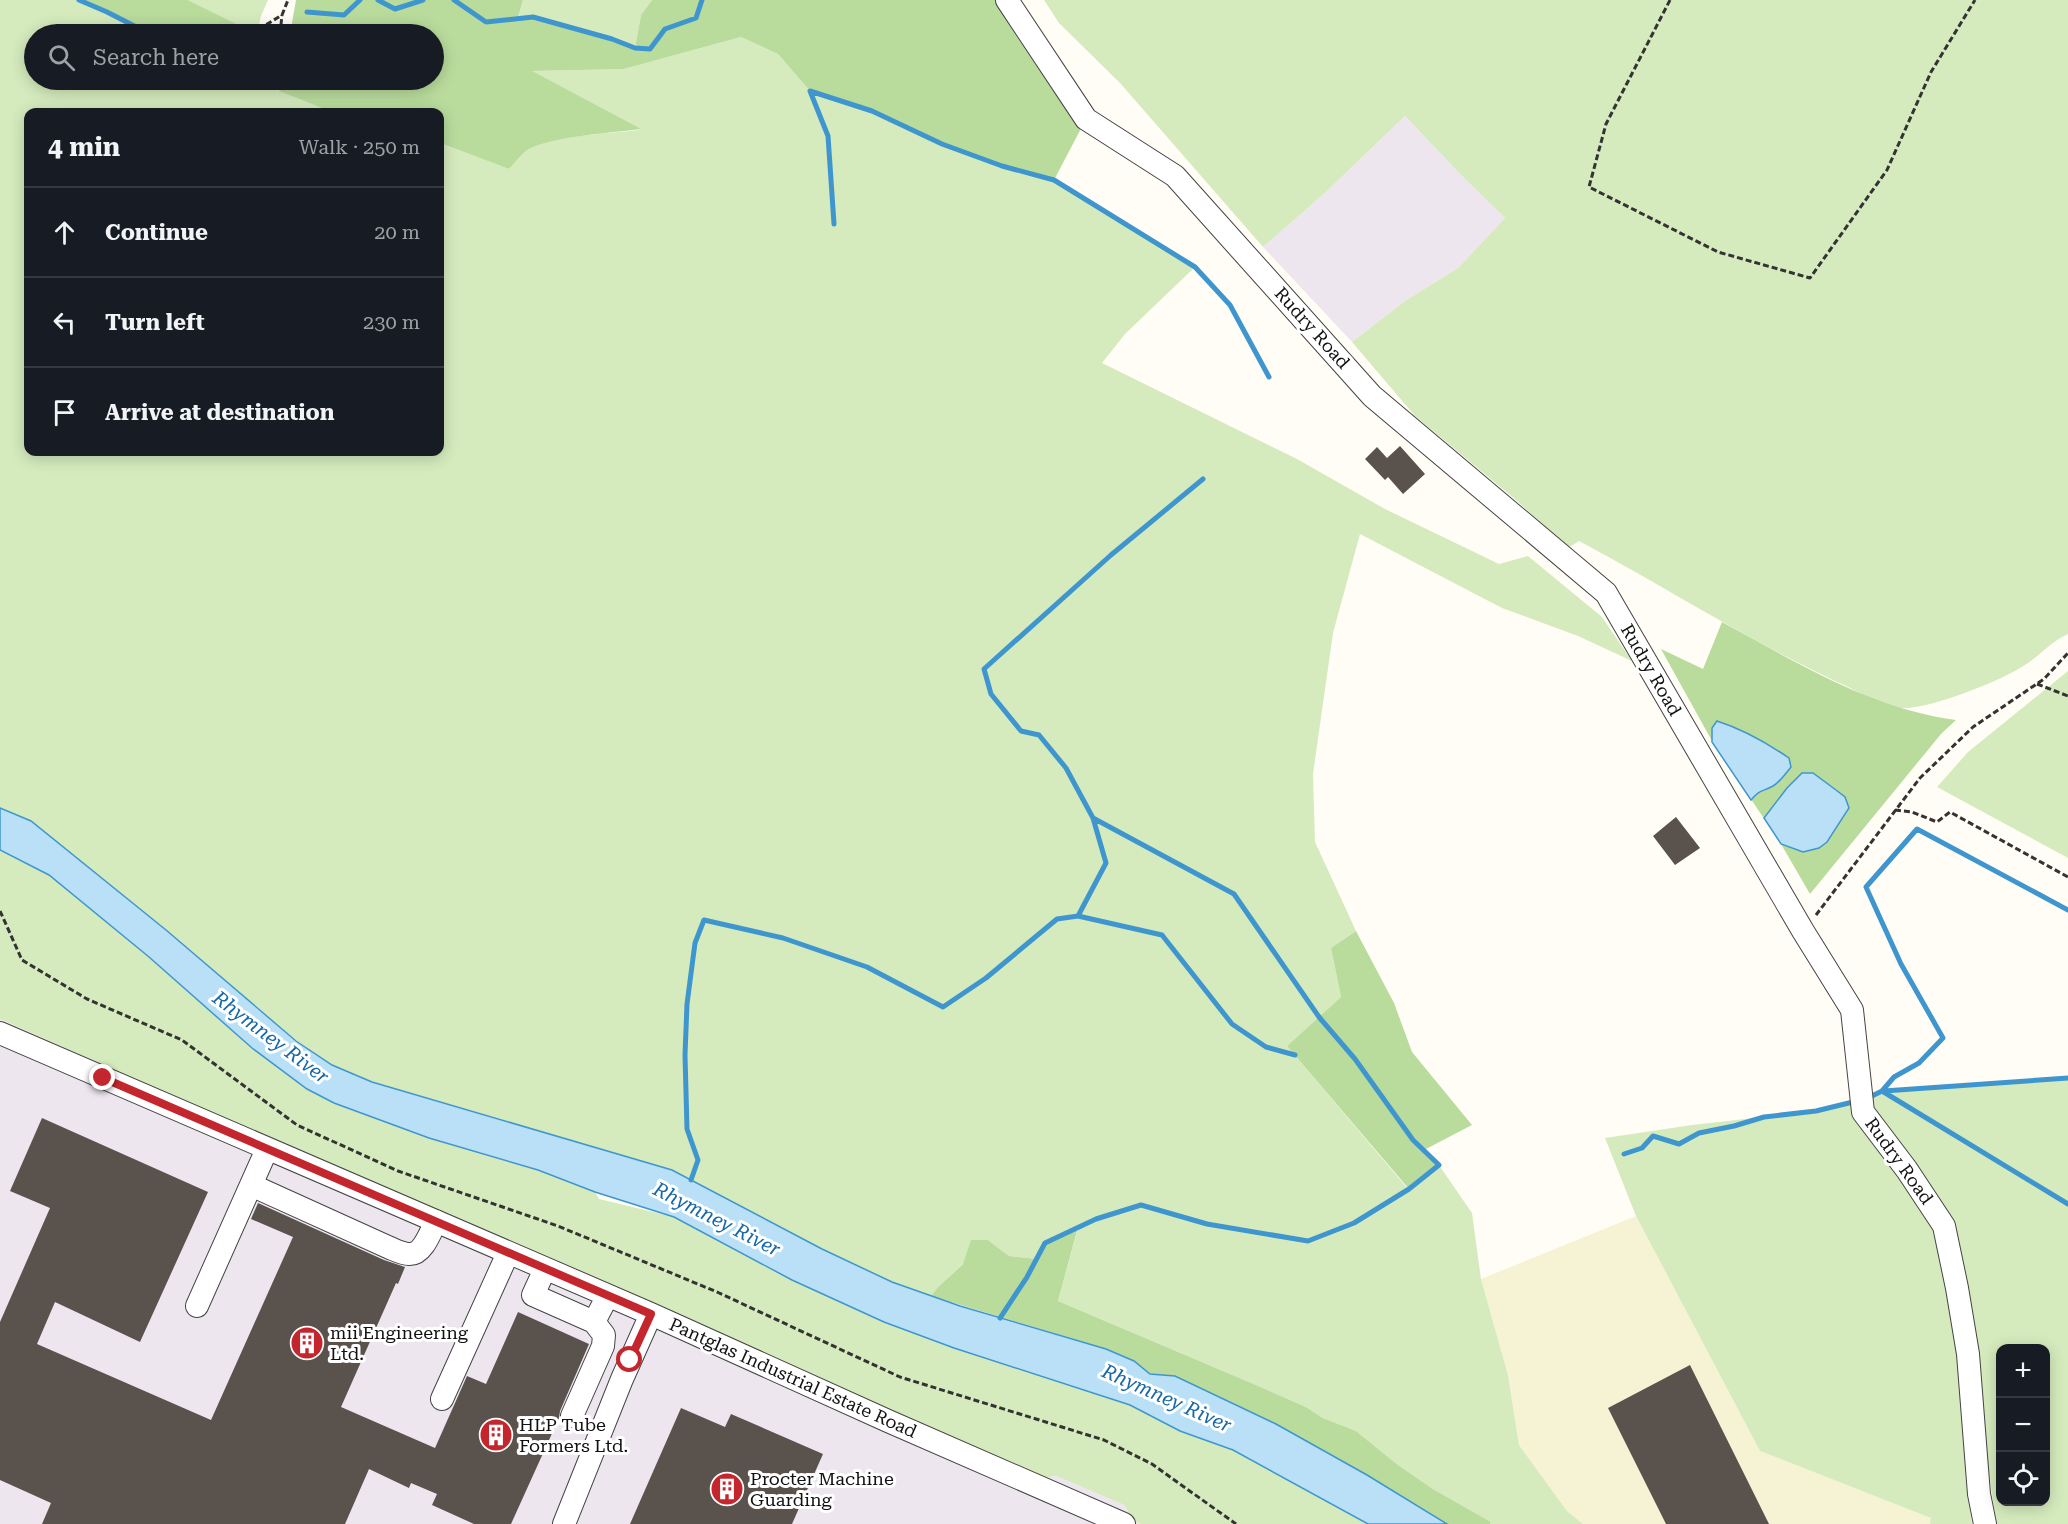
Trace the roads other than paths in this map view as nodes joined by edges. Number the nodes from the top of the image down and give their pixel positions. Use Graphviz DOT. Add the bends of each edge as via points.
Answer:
graph roads {
  1 [pos="1007,0"];
  2 [pos="0,1033"];
  3 [pos="267,1149"];
  4 [pos="251,1185"];
  5 [pos="436,1221"];
  6 [pos="508,1253"];
  7 [pos="545,1269"];
  8 [pos="607,1297"];
  9 [pos="197,1306"];
  10 [pos="651,1314"];
  11 [pos="594,1322"];
  12 [pos="442,1399"];
  13 [pos="572,1416"];
  14 [pos="564,1524"];
  15 [pos="1124,1524"];
  16 [pos="1985,1524"];
  1 -- 16 [label="street, Rudry Road" via="1086,119 1175,176 1372,396 1606,593 1852,1010 1863,1112 1944,1226 1968,1354"];
  2 -- 3 [label="street, Pantglas Industrial Estate Road"];
  3 -- 4 [label="street"];
  3 -- 5 [label="street, Pantglas Industrial Estate Road"];
  4 -- 5 [label="street" via="410,1254 417,1252"];
  4 -- 9 [label="street"];
  5 -- 6 [label="street, Pantglas Industrial Estate Road"];
  6 -- 7 [label="street, Pantglas Industrial Estate Road"];
  6 -- 12 [label="street"];
  7 -- 8 [label="street, Pantglas Industrial Estate Road"];
  7 -- 11 [label="street" via="533,1294"];
  8 -- 10 [label="street, Pantglas Industrial Estate Road"];
  8 -- 11 [label="street"];
  10 -- 14 [label="street"];
  10 -- 15 [label="street, Pantglas Industrial Estate Road"];
  11 -- 13 [label="street" via="605,1340"];
}
